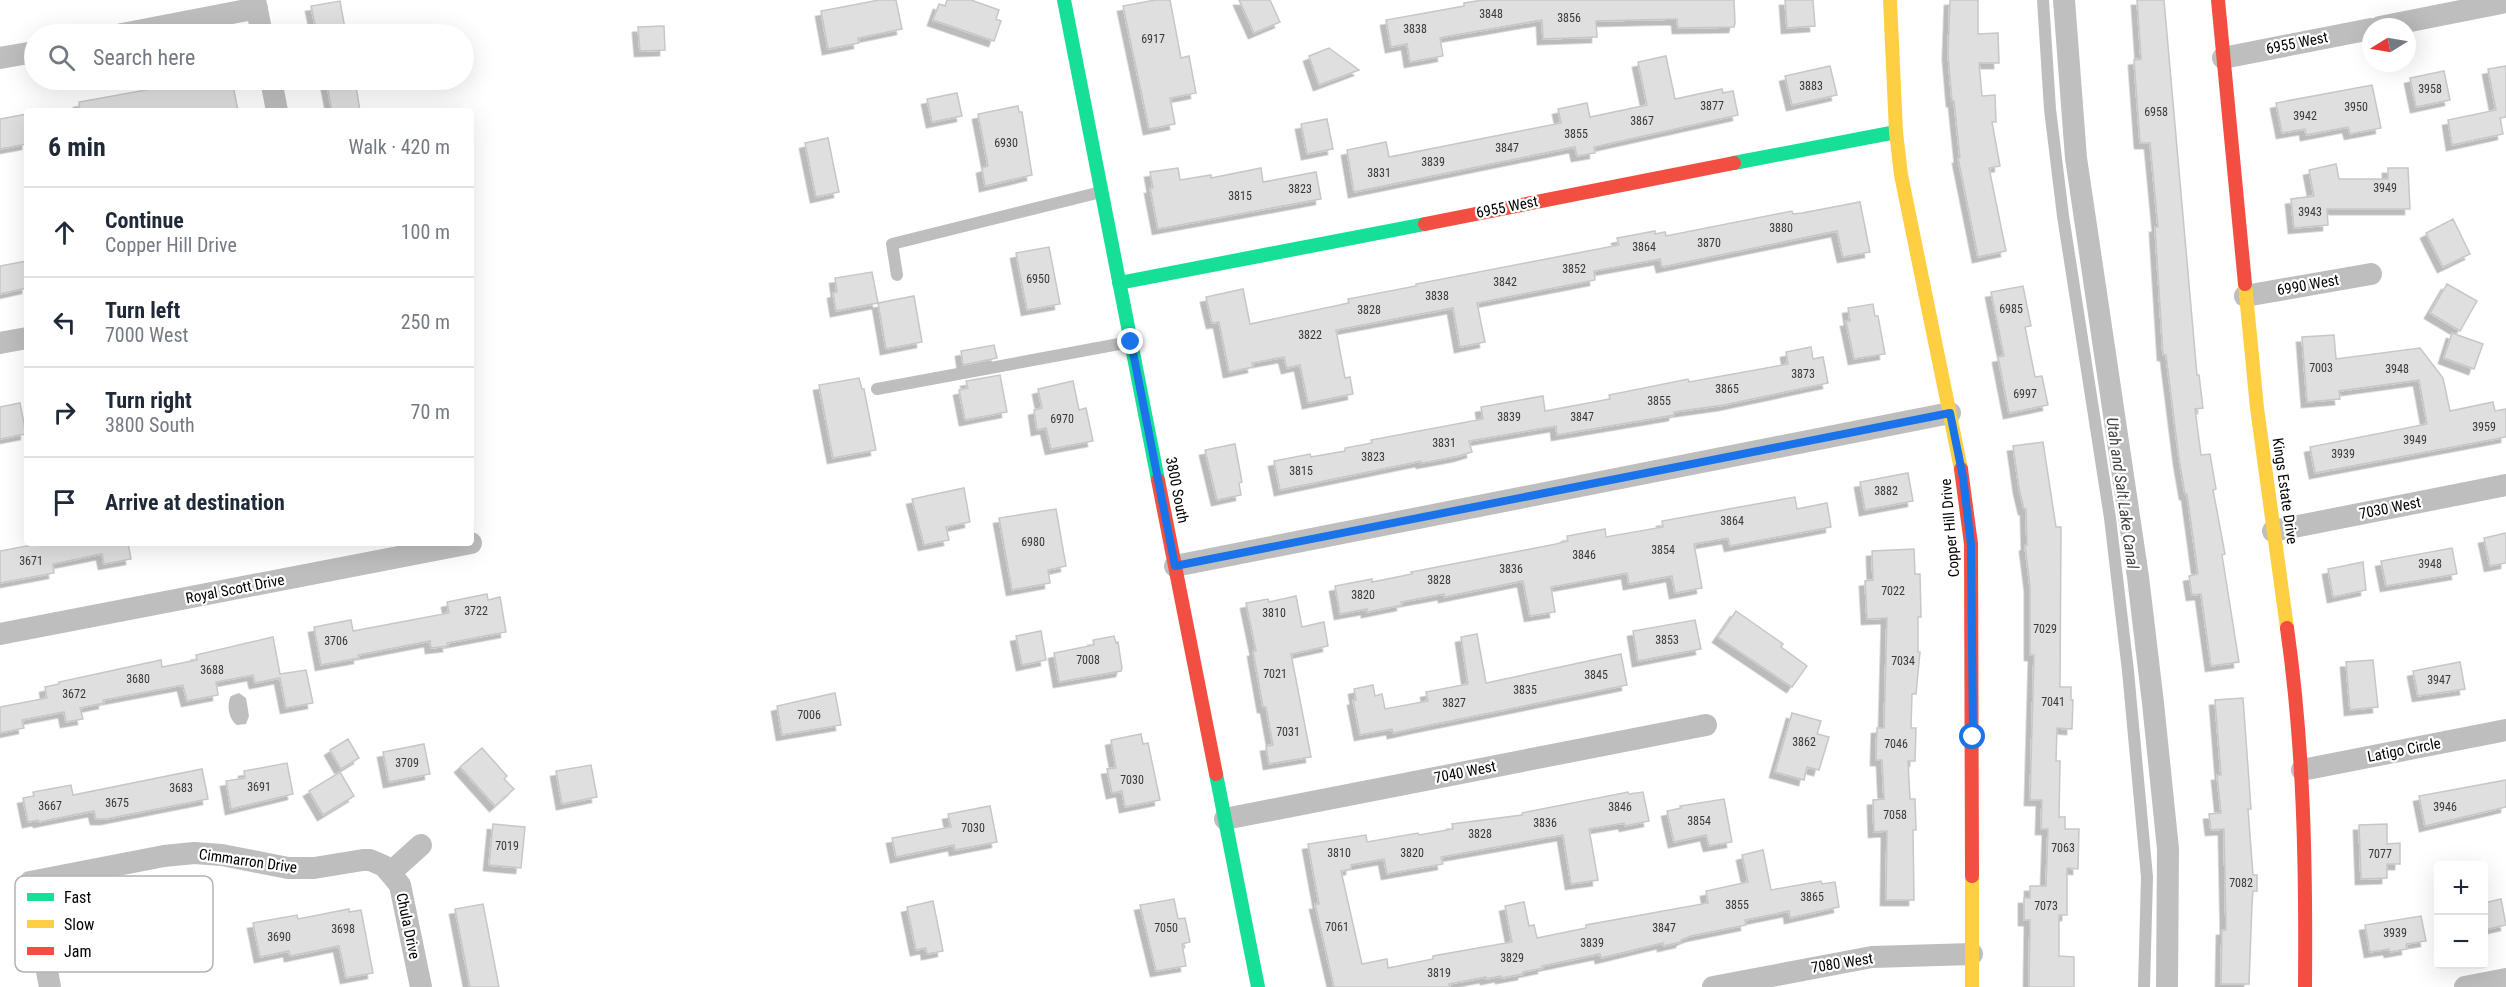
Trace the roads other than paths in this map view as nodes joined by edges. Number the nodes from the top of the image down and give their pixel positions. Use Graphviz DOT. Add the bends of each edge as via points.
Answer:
graph roads {
  1 [pos="1064,0"];
  2 [pos="1890,0"];
  3 [pos="2043,0"];
  4 [pos="2218,0"];
  5 [pos="2506,2"];
  6 [pos="256,4"];
  7 [pos="2416,20"];
  8 [pos="167,24"];
  9 [pos="260,24"];
  10 [pos="2362,31"];
  11 [pos="24,54"];
  12 [pos="0,58"];
  13 [pos="2223,58"];
  14 [pos="273,90"];
  15 [pos="276,108"];
  16 [pos="1896,132"];
  17 [pos="1101,192"];
  18 [pos="2371,274"];
  19 [pos="897,275"];
  20 [pos="1119,283"];
  21 [pos="2245,296"];
  22 [pos="24,339"];
  23 [pos="1131,342"];
  24 [pos="0,343"];
  25 [pos="877,389"];
  26 [pos="1950,413"];
  27 [pos="2506,485"];
  28 [pos="2273,531"];
  29 [pos="434,546"];
  30 [pos="364,553"];
  31 [pos="1175,566"];
  32 [pos="0,634"];
  33 [pos="1706,725"];
  34 [pos="2506,730"];
  35 [pos="2302,770"];
  36 [pos="1225,819"];
  37 [pos="421,845"];
  38 [pos="391,872"];
  39 [pos="61,876"];
  40 [pos="1972,954"];
  41 [pos="47,972"];
  42 [pos="2506,979"];
  43 [pos="50,987"];
  44 [pos="421,987"];
  45 [pos="1258,987"];
  46 [pos="1713,987"];
  47 [pos="1972,987"];
  48 [pos="2144,987"];
  49 [pos="2305,987"];
  50 [pos="2465,987"];
  1 -- 17 [label="street, 3800 South"];
  2 -- 16 [label="street, Copper Hill Drive"];
  3 -- 48 [label="lane" via="2061,204 2110,518 2132,706 2147,877"];
  4 -- 13 [label="street, Kings Estate Drive"];
  5 -- 7 [label="street"];
  6 -- 8 [label="street"];
  6 -- 9 [label="street"];
  10 -- 13 [label="street, 6955 West"];
  11 -- 12 [label="street"];
  13 -- 21 [label="street, Kings Estate Drive"];
  14 -- 15 [label="street"];
  16 -- 20 [label="street, 6955 West"];
  16 -- 26 [label="street, Copper Hill Drive" via="1901,175"];
  17 -- 19 [label="lane" via="892,244"];
  17 -- 20 [label="street, 3800 South"];
  18 -- 21 [label="street, 6990 West"];
  20 -- 23 [label="street, 3800 South"];
  21 -- 28 [label="street, Kings Estate Drive"];
  22 -- 24 [label="street"];
  23 -- 25 [label="lane"];
  23 -- 31 [label="street, 3800 South"];
  26 -- 31 [label="street"];
  26 -- 40 [label="street, Copper Hill Drive" via="1971,544"];
  27 -- 28 [label="street, 7030 West"];
  28 -- 35 [label="street, Kings Estate Drive" via="2290,646"];
  29 -- 30 [label="street, Royal Scott Drive"];
  30 -- 32 [label="street, Royal Scott Drive"];
  31 -- 36 [label="street, 3800 South"];
  33 -- 36 [label="street, 7040 West"];
  34 -- 35 [label="street, Latigo Circle"];
  35 -- 49 [label="street, Kings Estate Drive"];
  36 -- 45 [label="street, 3800 South"];
  37 -- 38 [label="street"];
  38 -- 39 [label="street, Cimmarron Drive" via="370,860 288,868 194,853"];
  38 -- 44 [label="street, Chula Drive" via="403,894"];
  40 -- 46 [label="street, 7080 West" via="1872,957"];
  40 -- 47 [label="street, Copper Hill Drive"];
  41 -- 43 [label="street, Cimmarron Drive"];
  42 -- 50 [label="street"];
}
